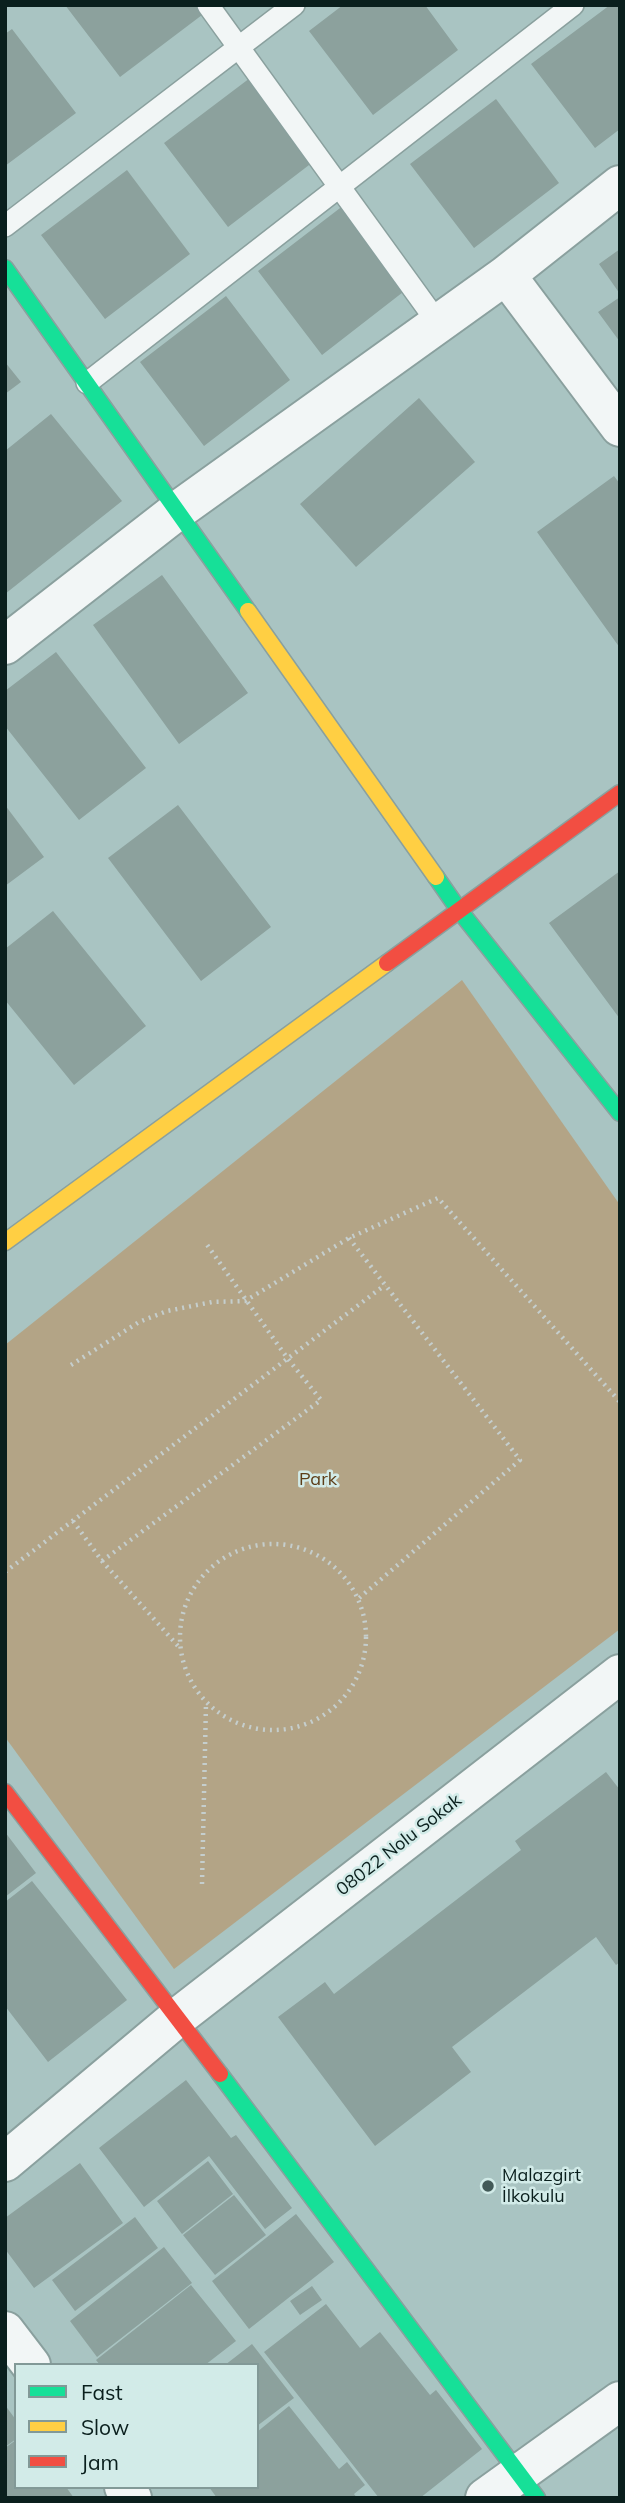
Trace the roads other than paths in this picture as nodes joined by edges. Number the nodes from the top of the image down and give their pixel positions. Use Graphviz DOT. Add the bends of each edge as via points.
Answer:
graph roads {
  1 [pos="208,5"];
  2 [pos="294,5"];
  3 [pos="573,5"];
  4 [pos="239,48"];
  5 [pos="620,185"];
  6 [pos="339,187"];
  7 [pos="5,226"];
  8 [pos="5,268"];
  9 [pos="506,275"];
  10 [pos="438,323"];
  11 [pos="87,383"];
  12 [pos="620,427"];
  13 [pos="177,511"];
  14 [pos="5,645"];
  15 [pos="620,793"];
  16 [pos="459,910"];
  17 [pos="620,1112"];
  18 [pos="5,1242"];
  19 [pos="620,1674"];
  20 [pos="5,1792"];
  21 [pos="178,2017"];
  22 [pos="5,2162"];
  23 [pos="5,2331"];
  24 [pos="29,2363"];
  25 [pos="620,2401"];
  26 [pos="528,2486"];
  27 [pos="485,2498"];
  1 -- 4 [label="lane"];
  2 -- 4 [label="lane"];
  3 -- 6 [label="lane"];
  4 -- 6 [label="lane"];
  4 -- 7 [label="lane"];
  5 -- 9 [label="street"];
  6 -- 10 [label="lane"];
  6 -- 11 [label="lane"];
  8 -- 11 [label="street"];
  9 -- 10 [label="street"];
  9 -- 12 [label="street"];
  10 -- 13 [label="street"];
  11 -- 13 [label="street"];
  13 -- 14 [label="street"];
  13 -- 16 [label="street"];
  15 -- 16 [label="street"];
  16 -- 17 [label="street"];
  16 -- 18 [label="street"];
  19 -- 21 [label="street, 08022 Nolu Sokak"];
  20 -- 21 [label="street"];
  21 -- 22 [label="street, 08022 Nolu Sokak"];
  21 -- 26 [label="street"];
  23 -- 24 [label="street"];
  25 -- 26 [label="street"];
  26 -- 27 [label="street"];
}
